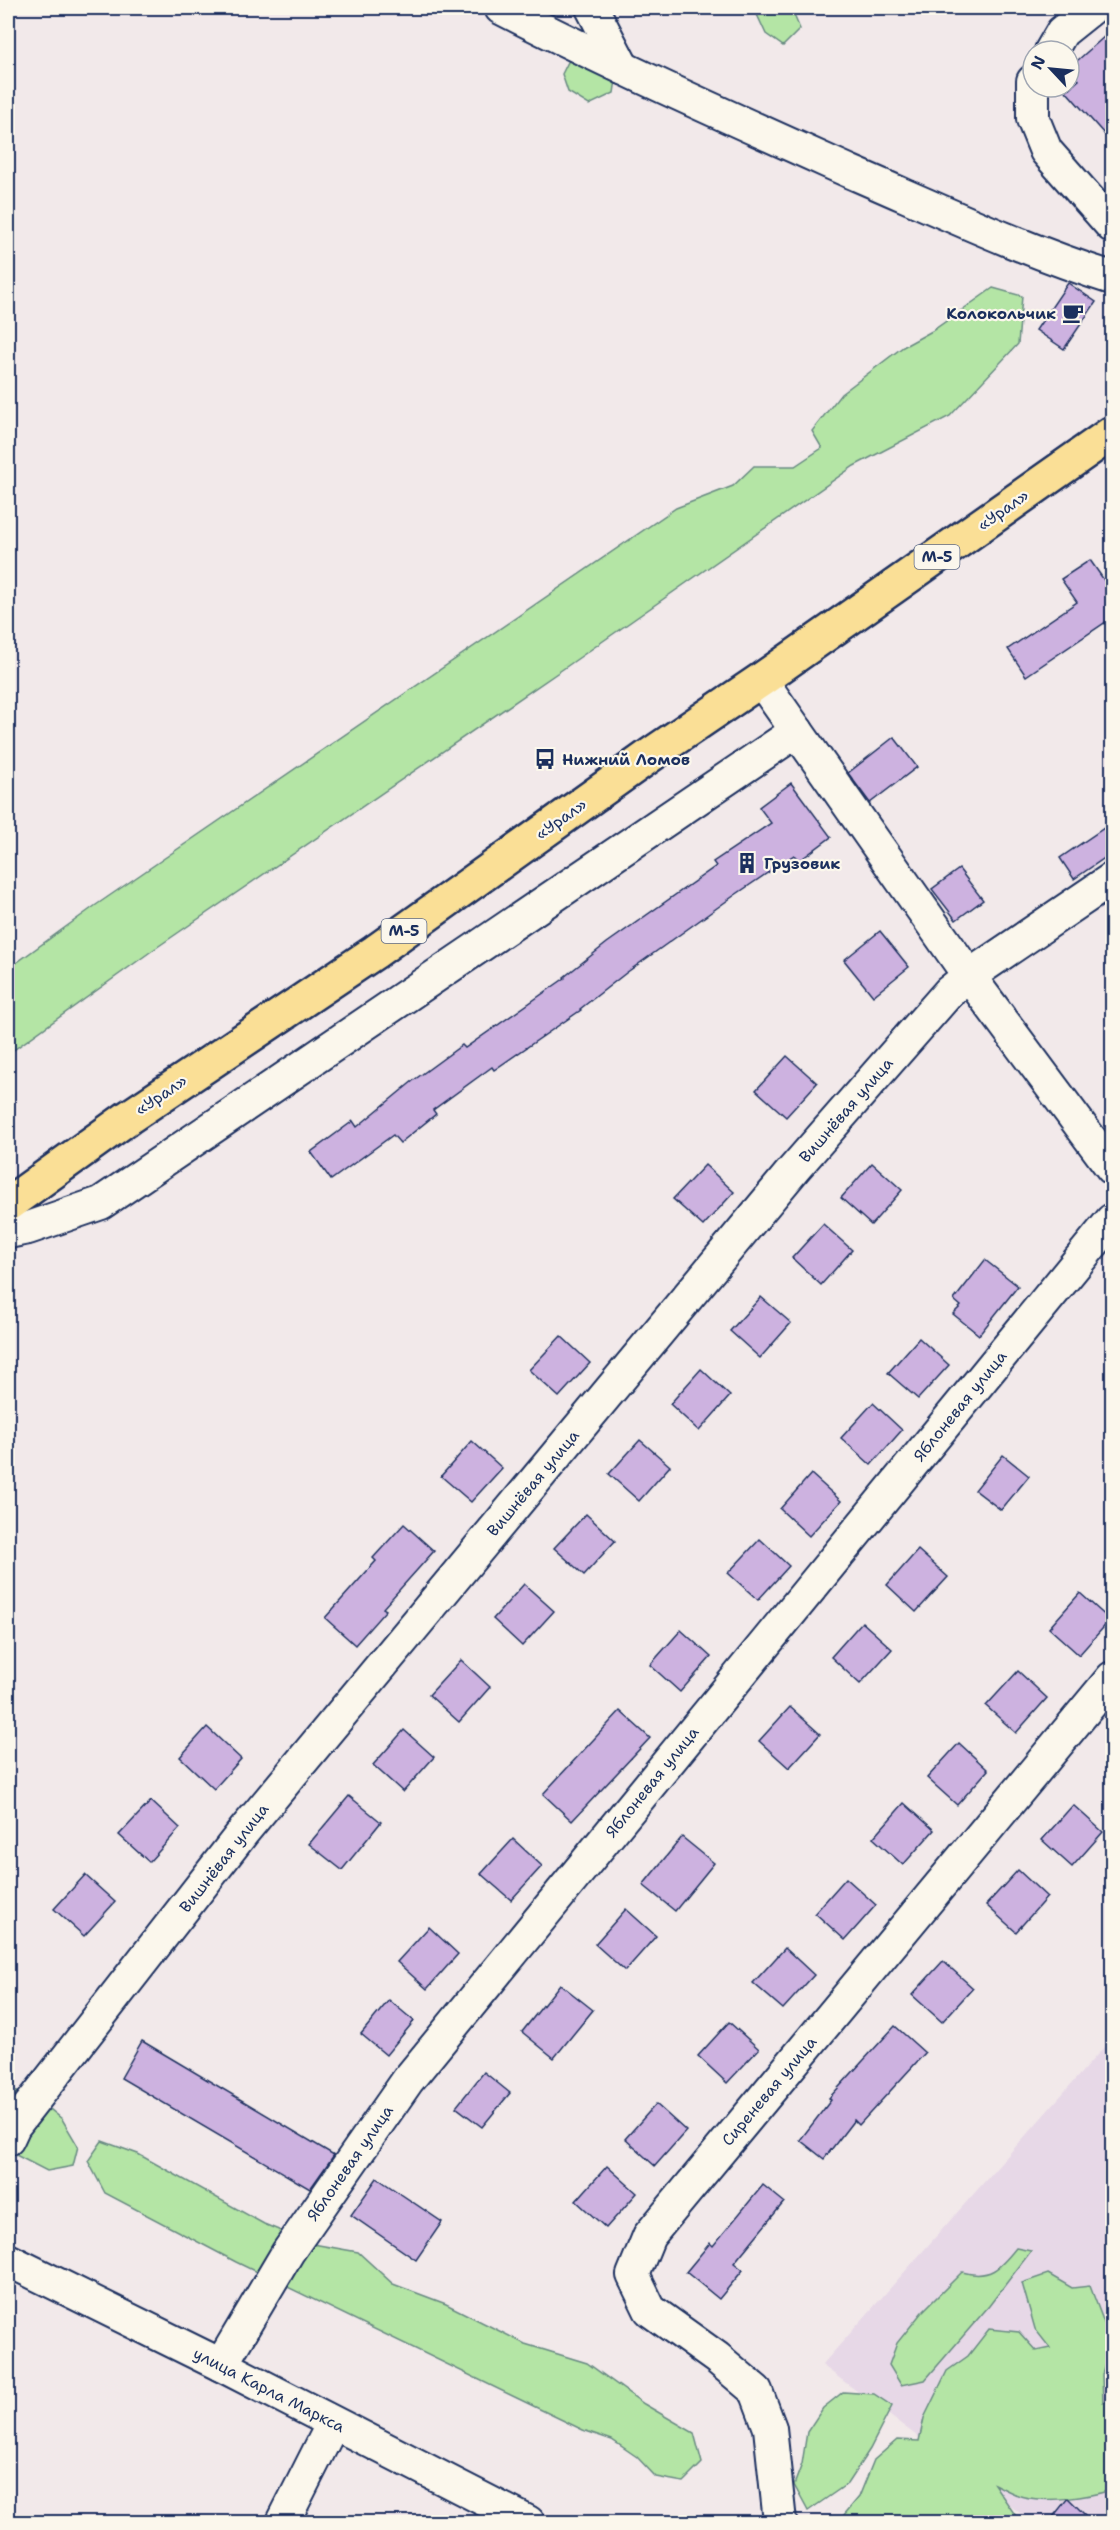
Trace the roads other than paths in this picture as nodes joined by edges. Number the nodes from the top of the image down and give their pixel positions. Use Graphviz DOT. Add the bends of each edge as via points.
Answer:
graph roads {
  1 [pos="501,8"];
  2 [pos="592,8"];
  3 [pos="1092,8"];
  4 [pos="1058,39"];
  5 [pos="623,68"];
  6 [pos="1033,99"];
  7 [pos="1113,226"];
  8 [pos="1113,278"];
  9 [pos="1113,433"];
  10 [pos="761,680"];
  11 [pos="797,731"];
  12 [pos="1113,879"];
  13 [pos="969,976"];
  14 [pos="1113,1168"];
  15 [pos="45,1177"];
  16 [pos="8,1204"];
  17 [pos="1113,1220"];
  18 [pos="8,1221"];
  19 [pos="8,1232"];
  20 [pos="1113,1678"];
  21 [pos="8,2139"];
  22 [pos="8,2260"];
  23 [pos="221,2365"];
  24 [pos="333,2422"];
  25 [pos="492,2514"];
  26 [pos="283,2523"];
  27 [pos="528,2523"];
  28 [pos="780,2523"];
  1 -- 5 [label="street"];
  2 -- 5 [label="street"];
  3 -- 4 [label="street"];
  5 -- 8 [label="street" via="940,211 1066,264"];
  6 -- 7 [label="street" via="1033,119 1046,151"];
  9 -- 10 [label="highway, «Урал» / М-5"];
  10 -- 11 [label="street"];
  10 -- 15 [label="highway, «Урал» / М-5" via="375,952"];
  11 -- 13 [label="street"];
  11 -- 19 [label="street" via="101,1203"];
  12 -- 13 [label="street, Вишнёвая улица"];
  13 -- 14 [label="street"];
  13 -- 21 [label="street, Вишнёвая улица" via="949,992 794,1169 260,1812 14,2126"];
  15 -- 16 [label="highway, «Урал» / М-5"];
  15 -- 18 [label="street"];
  17 -- 23 [label="street, Яблоневая улица" via="408,2080 288,2252"];
  20 -- 28 [label="street, Сиреневая улица" via="649,2235 633,2275 650,2310 756,2391 770,2428"];
  22 -- 23 [label="street, улица Карла Маркса"];
  23 -- 24 [label="street, улица Карла Маркса"];
  24 -- 25 [label="street, улица Карла Маркса"];
  24 -- 26 [label="street"];
  25 -- 27 [label="street, улица Карла Маркса"];
}
